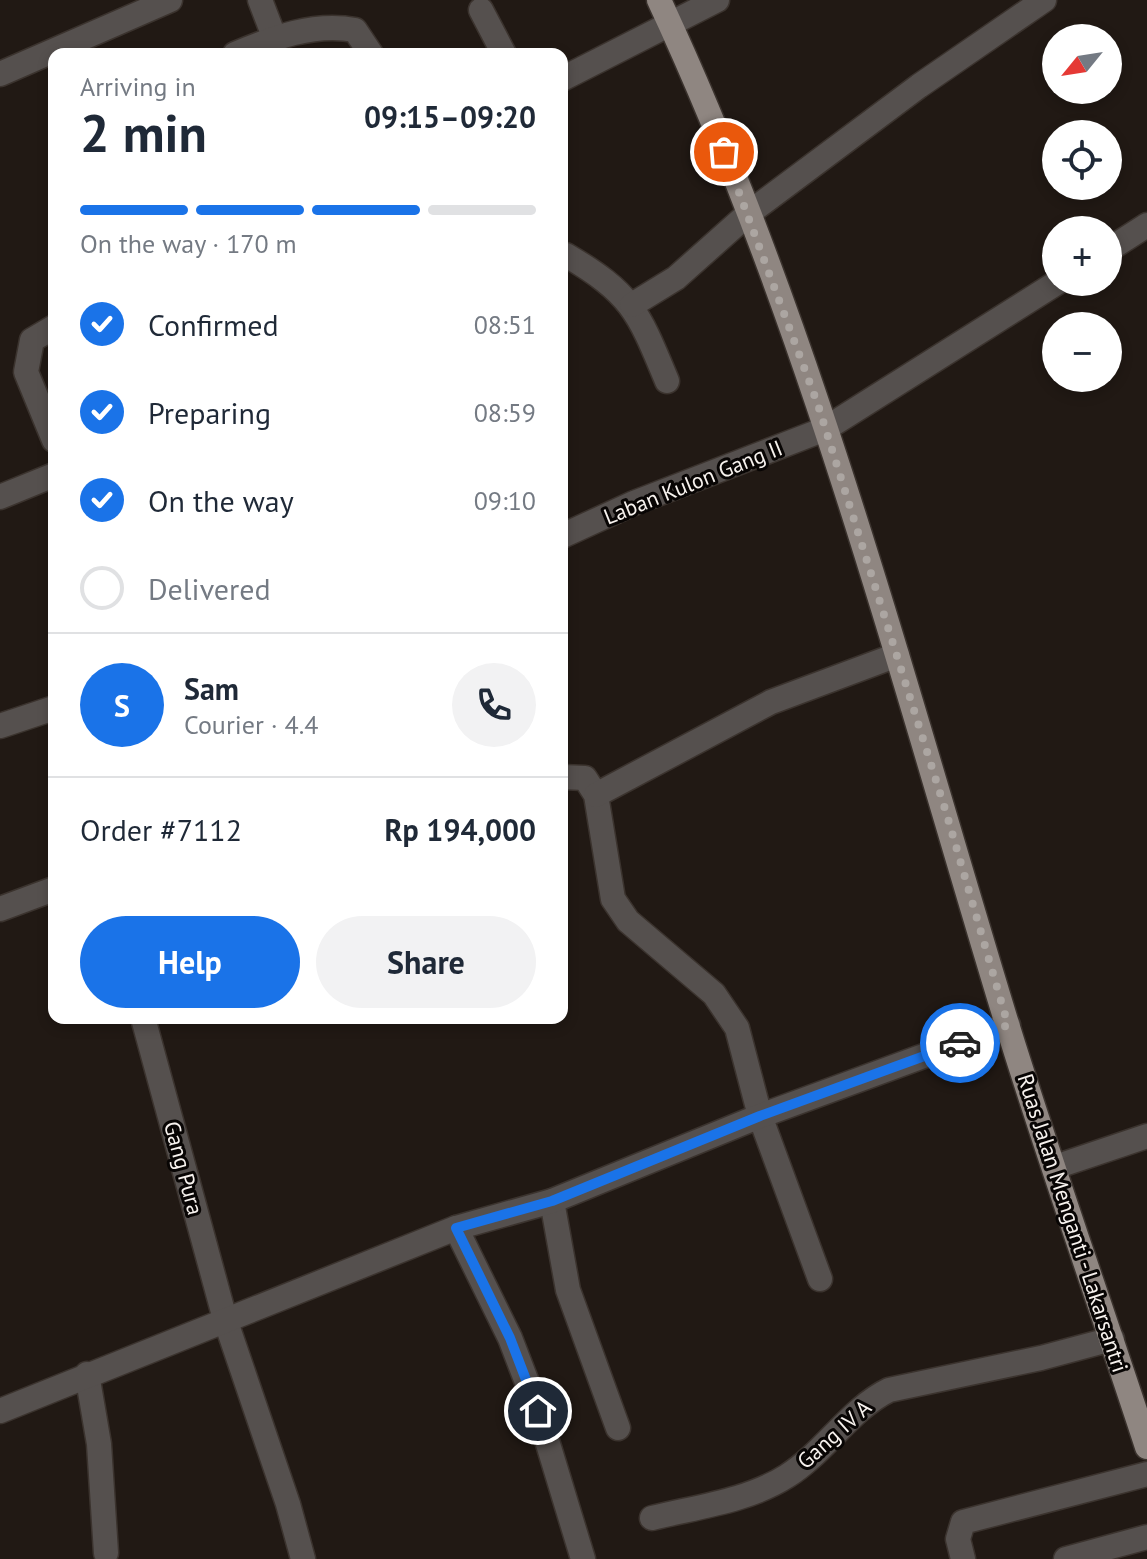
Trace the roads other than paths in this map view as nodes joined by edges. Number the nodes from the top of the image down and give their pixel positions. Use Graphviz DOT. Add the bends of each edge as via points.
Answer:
graph roads {
  1 [pos="170,0"];
  2 [pos="260,0"];
  3 [pos="659,0"];
  4 [pos="717,0"];
  5 [pos="1044,0"];
  6 [pos="481,10"];
  7 [pos="670,23"];
  8 [pos="275,39"];
  9 [pos="81,48"];
  10 [pos="251,48"];
  11 [pos="367,48"];
  12 [pos="501,48"];
  13 [pos="48,66"];
  14 [pos="0,74"];
  15 [pos="568,76"];
  16 [pos="749,213"];
  17 [pos="1147,225"];
  18 [pos="1122,241"];
  19 [pos="568,256"];
  20 [pos="1042,292"];
  21 [pos="632,305"];
  22 [pos="48,331"];
  23 [pos="667,381"];
  24 [pos="48,425"];
  25 [pos="825,429"];
  26 [pos="48,477"];
  27 [pos="0,497"];
  28 [pos="568,527"];
  29 [pos="897,655"];
  30 [pos="48,710"];
  31 [pos="0,726"];
  32 [pos="568,777"];
  33 [pos="596,795"];
  34 [pos="48,891"];
  35 [pos="0,909"];
  36 [pos="145,1024"];
  37 [pos="1008,1025"];
  38 [pos="760,1116"];
  39 [pos="1147,1136"];
  40 [pos="1055,1167"];
  41 [pos="552,1201"];
  42 [pos="456,1228"];
  43 [pos="820,1279"];
  44 [pos="225,1319"];
  45 [pos="1112,1339"];
  46 [pos="87,1374"];
  47 [pos="0,1411"];
  48 [pos="618,1428"];
  49 [pos="1147,1447"];
  50 [pos="1147,1474"];
  51 [pos="652,1518"];
  52 [pos="1147,1537"];
  53 [pos="106,1553"];
  54 [pos="303,1559"];
  55 [pos="583,1559"];
  56 [pos="963,1559"];
  57 [pos="1066,1559"];
  1 -- 9 [label="street"];
  2 -- 8 [label="street"];
  3 -- 7 [label="main road, Ruas Jalan Menganti - Lakarsantri"];
  4 -- 7 [label="street"];
  5 -- 16 [label="street"];
  6 -- 12 [label="street"];
  7 -- 15 [label="street"];
  7 -- 16 [label="main road, Ruas Jalan Menganti - Lakarsantri"];
  8 -- 10 [label="street"];
  8 -- 11 [label="street" via="337,26 355,30"];
  13 -- 14 [label="street"];
  16 -- 21 [label="street" via="676,278"];
  16 -- 25 [label="main road, Ruas Jalan Menganti - Lakarsantri"];
  17 -- 18 [label="street"];
  19 -- 21 [label="street" via="606,279"];
  20 -- 25 [label="street, Laban Kulon Gang II"];
  21 -- 23 [label="street"];
  22 -- 24 [label="street" via="32,340 26,372"];
  25 -- 28 [label="street, Laban Kulon Gang II"];
  25 -- 29 [label="main road, Ruas Jalan Menganti - Lakarsantri"];
  26 -- 27 [label="street"];
  29 -- 33 [label="street" via="771,702"];
  29 -- 37 [label="main road, Ruas Jalan Menganti - Lakarsantri"];
  30 -- 31 [label="street"];
  32 -- 33 [label="street" via="585,778"];
  33 -- 38 [label="street" via="613,899 628,921 721,1002 737,1028"];
  34 -- 35 [label="street"];
  36 -- 44 [label="street, Gang Pura"];
  37 -- 38 [label="street"];
  37 -- 40 [label="main road, Ruas Jalan Menganti - Lakarsantri"];
  38 -- 41 [label="street"];
  38 -- 43 [label="street"];
  39 -- 40 [label="street"];
  40 -- 45 [label="main road, Ruas Jalan Menganti - Lakarsantri"];
  41 -- 42 [label="street"];
  41 -- 48 [label="street" via="568,1290"];
  42 -- 44 [label="street"];
  42 -- 55 [label="street" via="510,1338"];
  44 -- 46 [label="street"];
  44 -- 54 [label="street, Gang Pura"];
  45 -- 49 [label="main road, Ruas Jalan Menganti - Lakarsantri"];
  45 -- 51 [label="street, Gang IV A" via="889,1390 870,1399 786,1476 748,1493"];
  46 -- 47 [label="street"];
  46 -- 53 [label="street" via="99,1444"];
  50 -- 56 [label="street" via="963,1522 958,1539"];
  52 -- 57 [label="street"];
}
